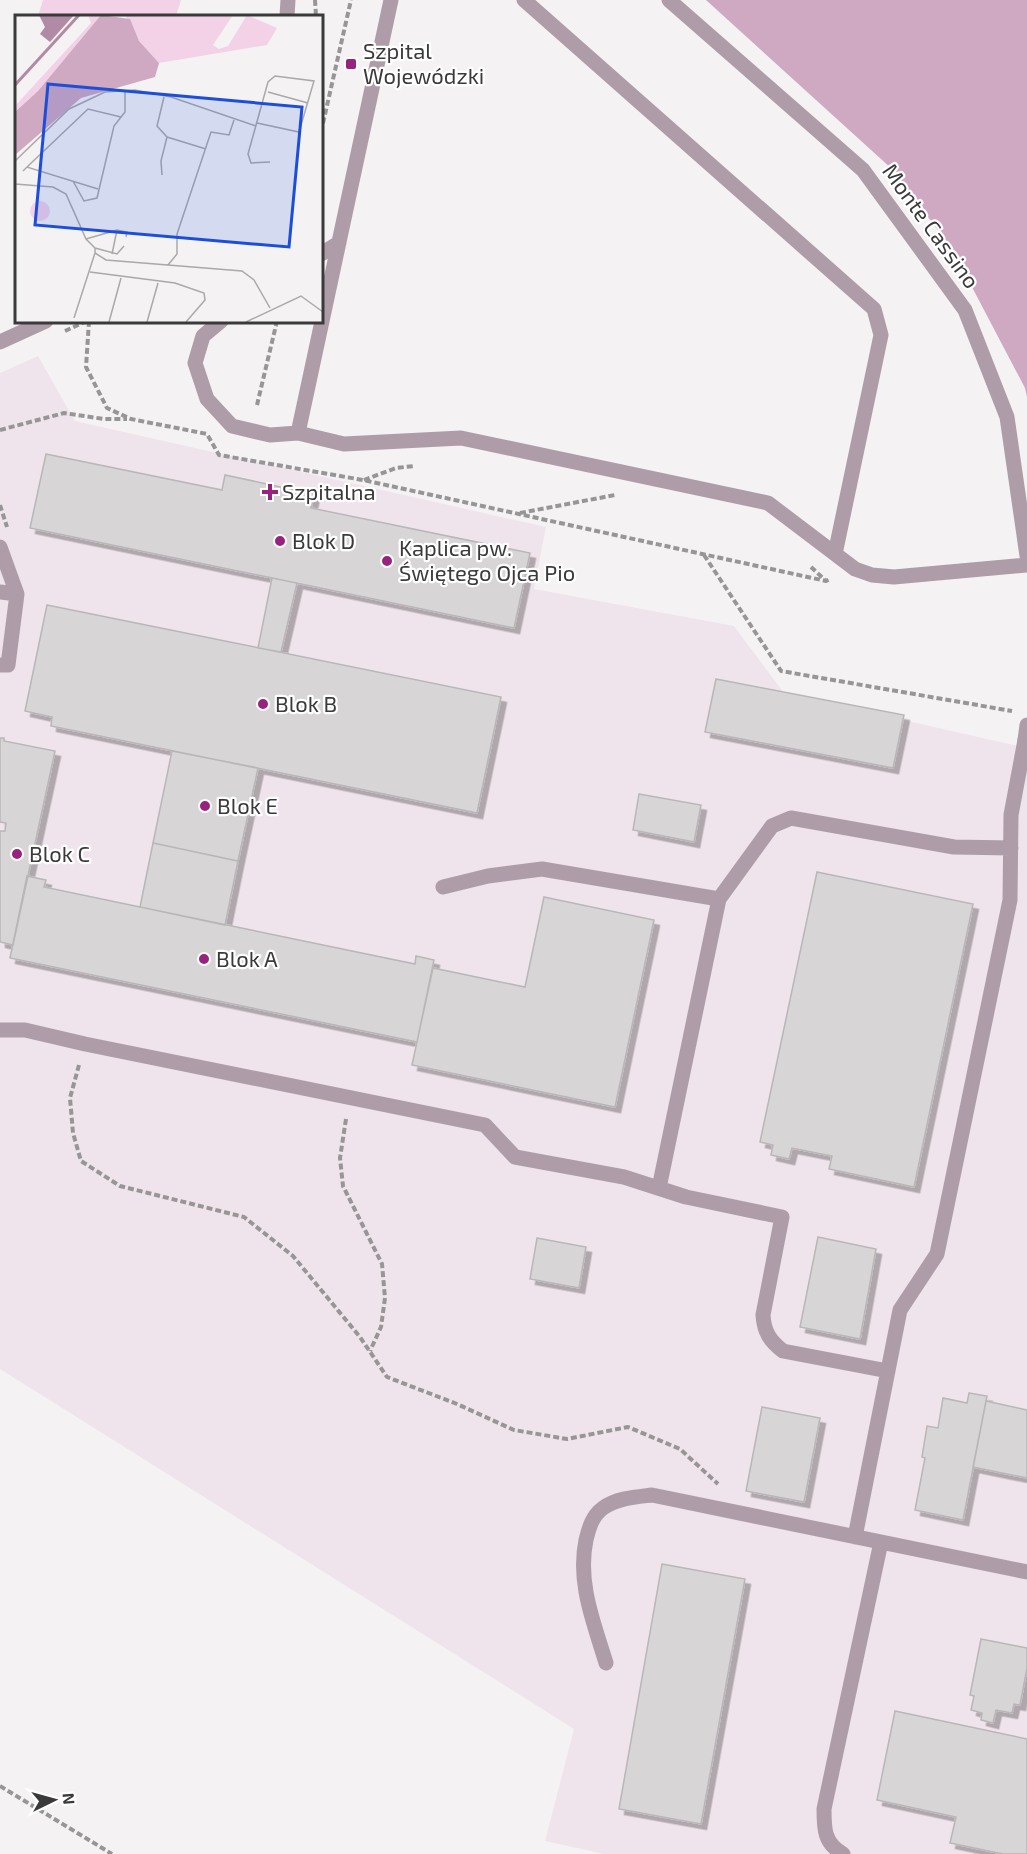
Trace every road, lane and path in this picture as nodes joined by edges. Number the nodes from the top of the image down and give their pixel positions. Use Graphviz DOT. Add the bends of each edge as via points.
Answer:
graph roads {
  1 [pos="288,0"];
  2 [pos="315,0"];
  3 [pos="351,0"];
  4 [pos="391,0"];
  5 [pos="524,0"];
  6 [pos="669,0"];
  7 [pos="287,15"];
  8 [pos="316,15"];
  9 [pos="322,128"];
  10 [pos="339,243"];
  11 [pos="322,253"];
  12 [pos="44,322"];
  13 [pos="88,322"];
  14 [pos="220,322"];
  15 [pos="277,322"];
  16 [pos="322,322"];
  17 [pos="322,322"];
  18 [pos="0,342"];
  19 [pos="257,405"];
  20 [pos="131,419"];
  21 [pos="0,430"];
  22 [pos="298,433"];
  23 [pos="419,465"];
  24 [pos="363,480"];
  25 [pos="617,495"];
  26 [pos="517,513"];
  27 [pos="0,547"];
  28 [pos="703,554"];
  29 [pos="835,554"];
  30 [pos="1027,556"];
  31 [pos="1027,565"];
  32 [pos="810,566"];
  33 [pos="0,592"];
  34 [pos="17,594"];
  35 [pos="7,632"];
  36 [pos="0,665"];
  37 [pos="1016,712"];
  38 [pos="1026,733"];
  39 [pos="1011,848"];
  40 [pos="443,887"];
  41 [pos="719,899"];
  42 [pos="0,1030"];
  43 [pos="85,1044"];
  44 [pos="349,1098"];
  45 [pos="659,1188"];
  46 [pos="369,1351"];
  47 [pos="888,1371"];
  48 [pos="721,1509"];
  49 [pos="855,1537"];
  50 [pos="881,1542"];
  51 [pos="1027,1572"];
  52 [pos="606,1663"];
  53 [pos="0,1786"];
  54 [pos="111,1854"];
  55 [pos="843,1854"];
  1 -- 7 [label="street"];
  2 -- 8 [label="path"];
  3 -- 9 [label="path"];
  4 -- 10 [label="street"];
  5 -- 29 [label="street" via="874,309 881,335"];
  6 -- 30 [label="street, Monte Cassino" via="863,170 965,310 1007,417"];
  10 -- 11 [label="street"];
  10 -- 17 [label="street"];
  12 -- 18 [label="street"];
  13 -- 20 [label="path" via="86,367 107,408"];
  14 -- 22 [label="street" via="203,336 195,363 207,399 232,426 270,435"];
  15 -- 19 [label="path"];
  16 -- 22 [label="street"];
  20 -- 21 [label="path" via="64,413"];
  20 -- 24 [label="path" via="207,434 219,455"];
  22 -- 29 [label="street" via="344,444 461,438 768,503"];
  23 -- 24 [label="path" via="396,468"];
  24 -- 26 [label="path"];
  25 -- 26 [label="path"];
  26 -- 28 [label="path"];
  27 -- 34 [label="street"];
  28 -- 32 [label="path" via="826,581"];
  28 -- 37 [label="path" via="781,671"];
  29 -- 31 [label="street" via="855,569 894,577"];
  33 -- 34 [label="street"];
  34 -- 35 [label="street"];
  35 -- 36 [label="street" via="8,665"];
  38 -- 39 [label="street" via="1011,815"];
  39 -- 41 [label="street" via="954,847 791,818 772,826"];
  39 -- 47 [label="street" via="1010,900 937,1254 900,1310"];
  40 -- 41 [label="street" via="542,868"];
  41 -- 45 [label="street"];
  42 -- 43 [label="street" via="25,1030"];
  43 -- 44 [label="street"];
  43 -- 46 [label="path" via="70,1098 81,1161 120,1186 244,1217 293,1256"];
  44 -- 45 [label="street" via="485,1125 515,1157 624,1177"];
  44 -- 46 [label="path" via="340,1158 343,1186 382,1264 385,1299 381,1327"];
  45 -- 47 [label="street" via="782,1217 763,1315 764,1329 773,1343 783,1351"];
  46 -- 48 [label="path" via="387,1377 514,1430 567,1439 628,1427 680,1449 722,1487"];
  47 -- 49 [label="street"];
  48 -- 49 [label="street"];
  48 -- 52 [label="street" via="652,1495 624,1499 603,1509 589,1524 583,1557 584,1588"];
  49 -- 50 [label="street"];
  50 -- 51 [label="street"];
  50 -- 55 [label="street" via="824,1809 824,1833"];
  53 -- 54 [label="path"];
}
